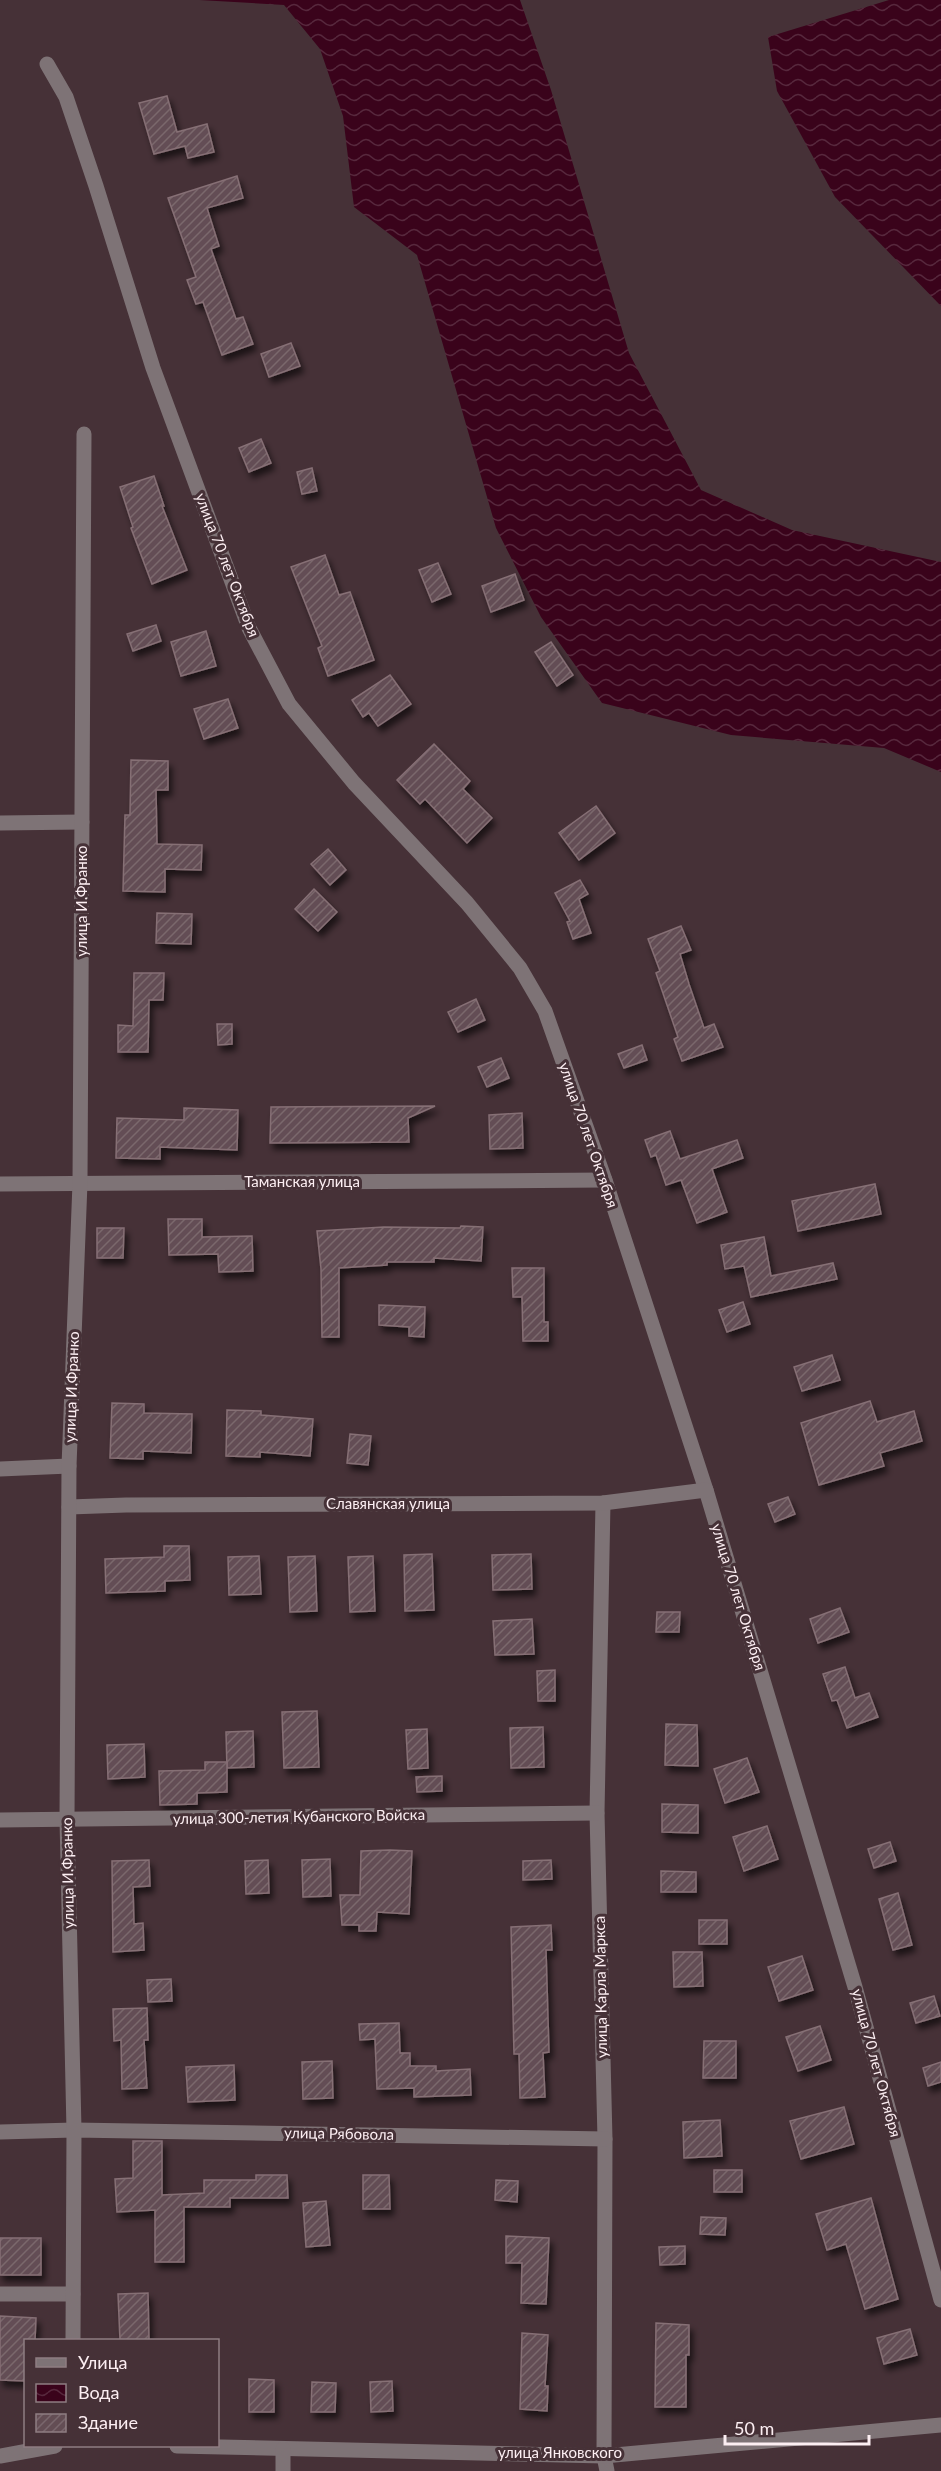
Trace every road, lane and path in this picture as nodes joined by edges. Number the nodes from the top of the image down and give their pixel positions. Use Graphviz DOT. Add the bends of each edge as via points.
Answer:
graph roads {
  1 [pos="47,64"];
  2 [pos="84,434"];
  3 [pos="82,822"];
  4 [pos="0,823"];
  5 [pos="605,1180"];
  6 [pos="80,1183"];
  7 [pos="0,1184"];
  8 [pos="69,1466"];
  9 [pos="0,1469"];
  10 [pos="706,1490"];
  11 [pos="603,1503"];
  12 [pos="69,1507"];
  13 [pos="597,1813"];
  14 [pos="0,1820"];
  15 [pos="67,1820"];
  16 [pos="74,2130"];
  17 [pos="0,2132"];
  18 [pos="605,2139"];
  19 [pos="0,2294"];
  20 [pos="73,2294"];
  21 [pos="941,2300"];
  22 [pos="73,2339"];
  23 [pos="941,2425"];
  24 [pos="45,2447"];
  25 [pos="219,2447"];
  26 [pos="283,2449"];
  27 [pos="0,2456"];
  28 [pos="606,2463"];
  29 [pos="283,2471"];
  1 -- 5 [label="street, улица 70 лет Октября" via="66,98 153,368 249,628 289,704 354,783 467,903 520,968 545,1011"];
  2 -- 3 [label="street, улица И.Франко"];
  3 -- 4 [label="street"];
  3 -- 6 [label="street, улица И.Франко"];
  5 -- 6 [label="street, Таманская улица"];
  5 -- 10 [label="street, улица 70 лет Октября"];
  6 -- 7 [label="street, Таманская улица"];
  6 -- 8 [label="street, улица И.Франко"];
  8 -- 9 [label="street"];
  8 -- 12 [label="street, улица И.Франко"];
  10 -- 11 [label="street, Славянская улица"];
  10 -- 21 [label="street, улица 70 лет Октября" via="855,1987"];
  11 -- 12 [label="street, Славянская улица"];
  11 -- 13 [label="street, улица Карла Маркса"];
  12 -- 15 [label="street, улица И.Франко"];
  13 -- 15 [label="street, улица 300-летия Кубанского Войска"];
  13 -- 18 [label="street, улица Карла Маркса"];
  14 -- 15 [label="street, улица 300-летия Кубанского Войска"];
  15 -- 16 [label="street, улица И.Франко"];
  16 -- 17 [label="street, улица Рябовола"];
  16 -- 18 [label="street, улица Рябовола"];
  16 -- 20 [label="street, улица И.Франко"];
  18 -- 28 [label="street, улица Карла Маркса"];
  19 -- 20 [label="street"];
  20 -- 22 [label="street, улица И.Франко"];
  23 -- 28 [label="street, улица Янковского"];
  24 -- 27 [label="street"];
  25 -- 26 [label="street, улица Янковского"];
  26 -- 28 [label="street, улица Янковского"];
  26 -- 29 [label="street"];
}
